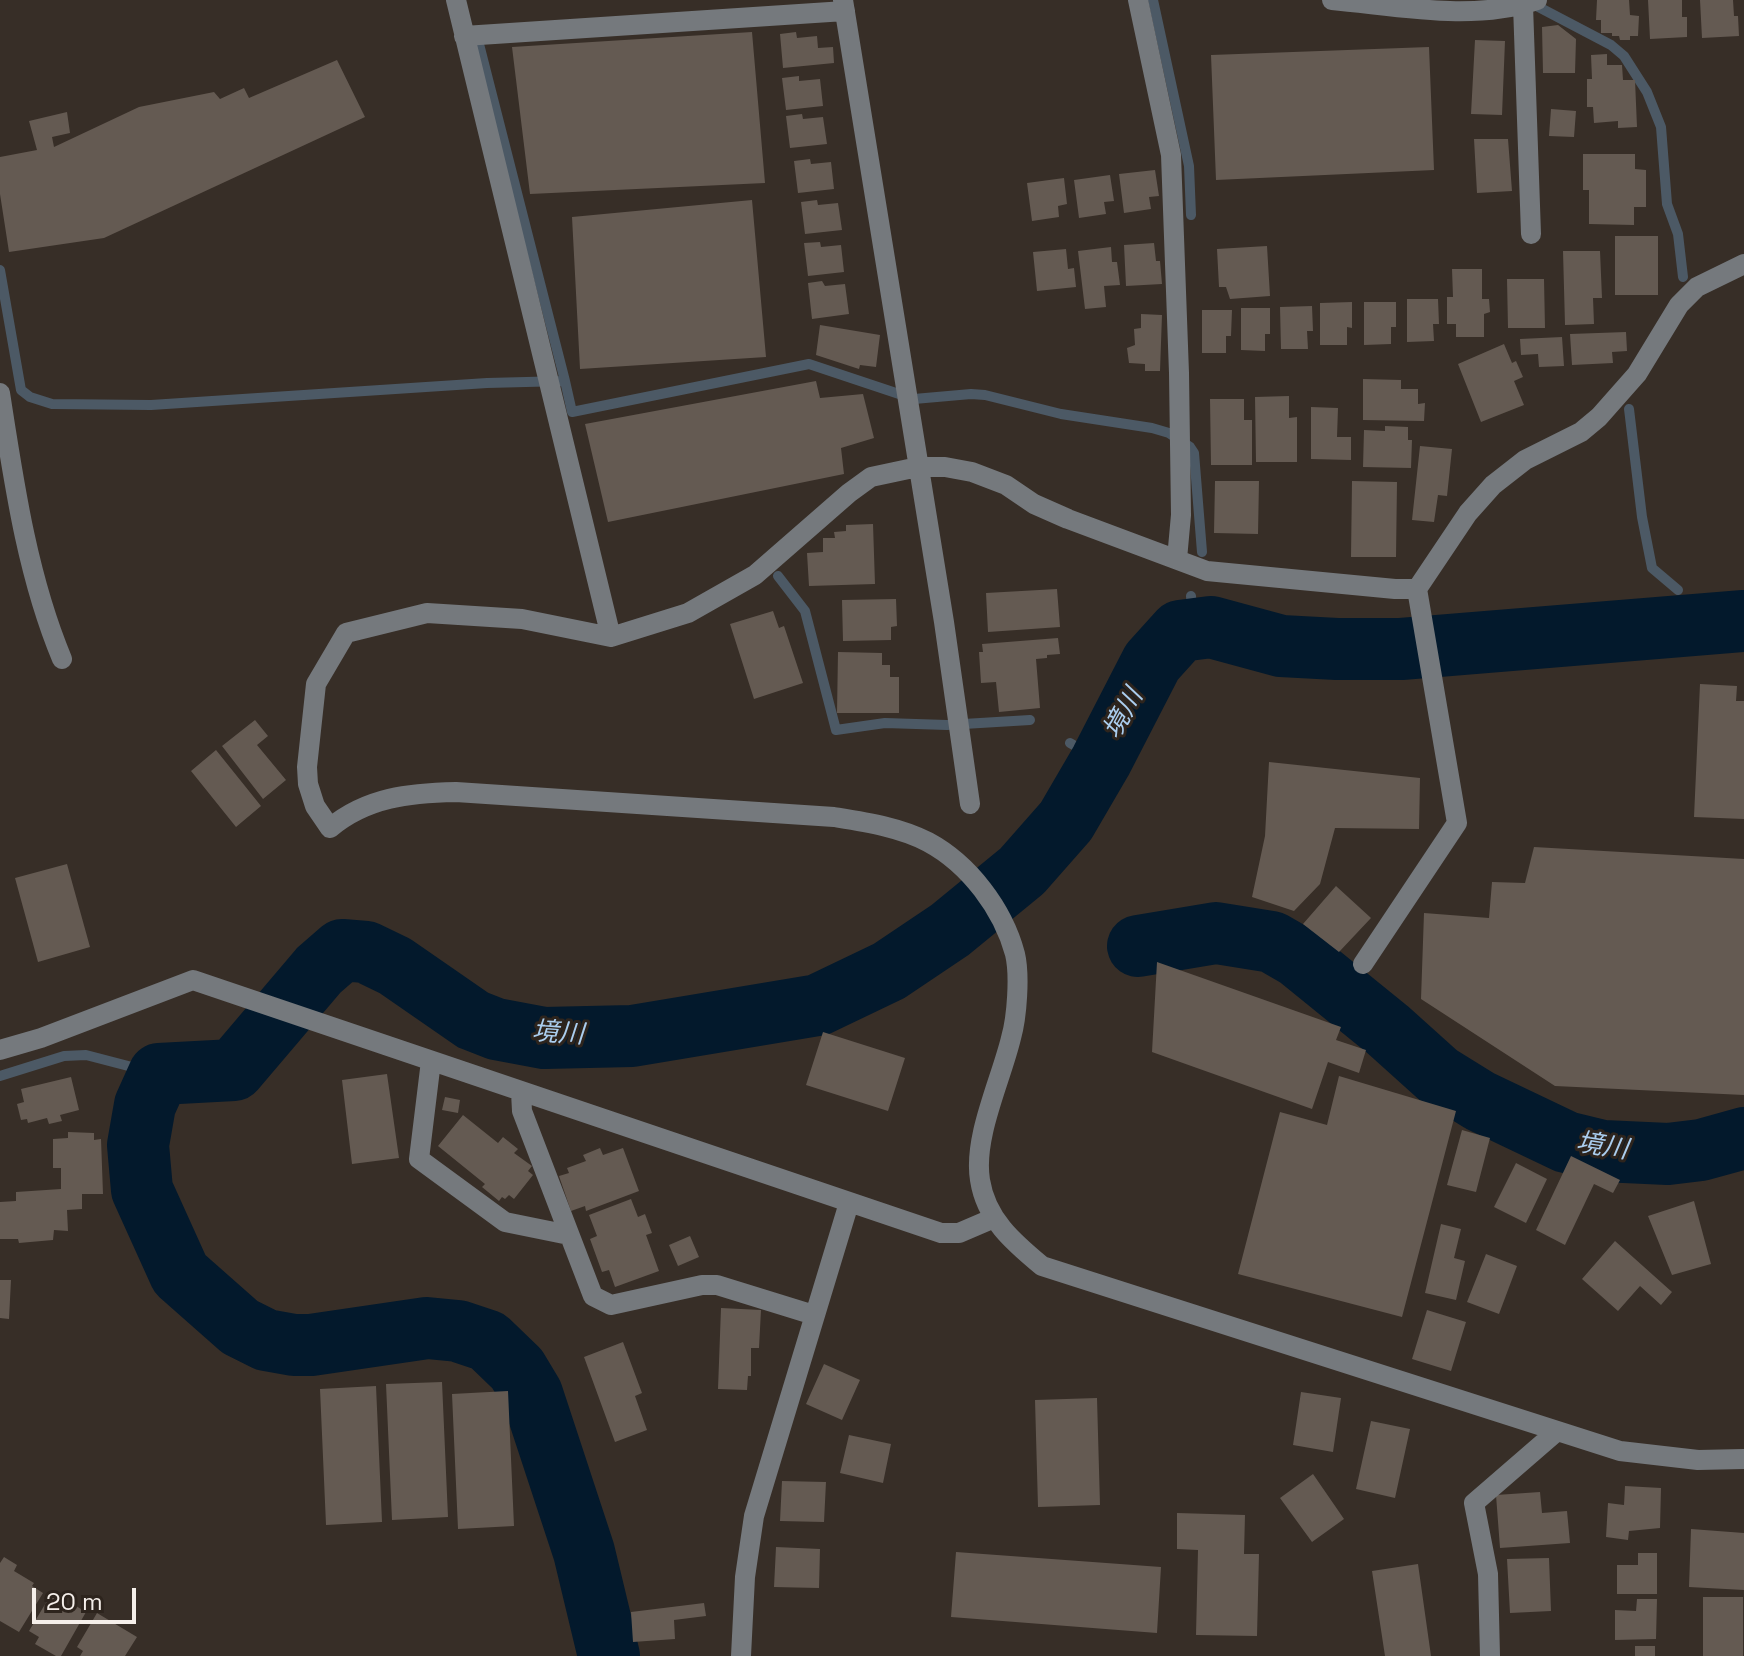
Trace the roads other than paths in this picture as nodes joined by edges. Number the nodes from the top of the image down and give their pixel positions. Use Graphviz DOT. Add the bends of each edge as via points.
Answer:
graph roads {
  1 [pos="456,0"];
  2 [pos="1138,0"];
  3 [pos="1332,0"];
  4 [pos="1530,2"];
  5 [pos="844,5"];
  6 [pos="464,36"];
  7 [pos="1531,234"];
  8 [pos="1744,264"];
  9 [pos="0,393"];
  10 [pos="918,467"];
  11 [pos="9,513"];
  12 [pos="1177,559"];
  13 [pos="1418,597"];
  14 [pos="611,637"];
  15 [pos="62,659"];
  16 [pos="970,804"];
  17 [pos="1363,964"];
  18 [pos="0,1050"];
  19 [pos="431,1061"];
  20 [pos="521,1092"];
  21 [pos="849,1203"];
  22 [pos="994,1218"];
  23 [pos="569,1235"];
  24 [pos="814,1315"];
  25 [pos="1556,1432"];
  26 [pos="1744,1459"];
  27 [pos="741,1656"];
  28 [pos="1490,1656"];
  1 -- 6 [label="street"];
  2 -- 12 [label="street" via="1171,155 1179,373"];
  3 -- 4 [label="street" via="1469,11"];
  4 -- 7 [label="street"];
  5 -- 6 [label="street"];
  5 -- 10 [label="street"];
  6 -- 14 [label="street"];
  8 -- 13 [label="street" via="1697,287 1679,305 1637,374 1599,417 1493,485 1468,513"];
  9 -- 11 [label="street"];
  10 -- 12 [label="street" via="972,472 1068,519"];
  10 -- 14 [label="street" via="871,477 755,575 688,613"];
  10 -- 16 [label="street"];
  11 -- 15 [label="street"];
  12 -- 13 [label="street" via="1237,576 1395,589"];
  13 -- 17 [label="street" via="1457,823"];
  14 -- 22 [label="street" via="522,619 427,613 346,633 316,684 307,767 315,806 330,828 382,800 456,792 834,817 895,830 948,854 969,873 1016,956 1013,1034 978,1164"];
  18 -- 19 [label="street" via="193,980"];
  19 -- 20 [label="street"];
  19 -- 23 [label="street" via="419,1159 505,1222"];
  20 -- 21 [label="street"];
  20 -- 23 [label="street" via="522,1111"];
  21 -- 22 [label="street" via="941,1233 959,1233"];
  21 -- 24 [label="street"];
  22 -- 25 [label="street" via="1042,1266"];
  23 -- 24 [label="street" via="593,1296 611,1305 717,1285"];
  24 -- 27 [label="street" via="754,1516"];
  25 -- 26 [label="street" via="1620,1451"];
  25 -- 28 [label="street" via="1474,1503 1488,1574"];
}
